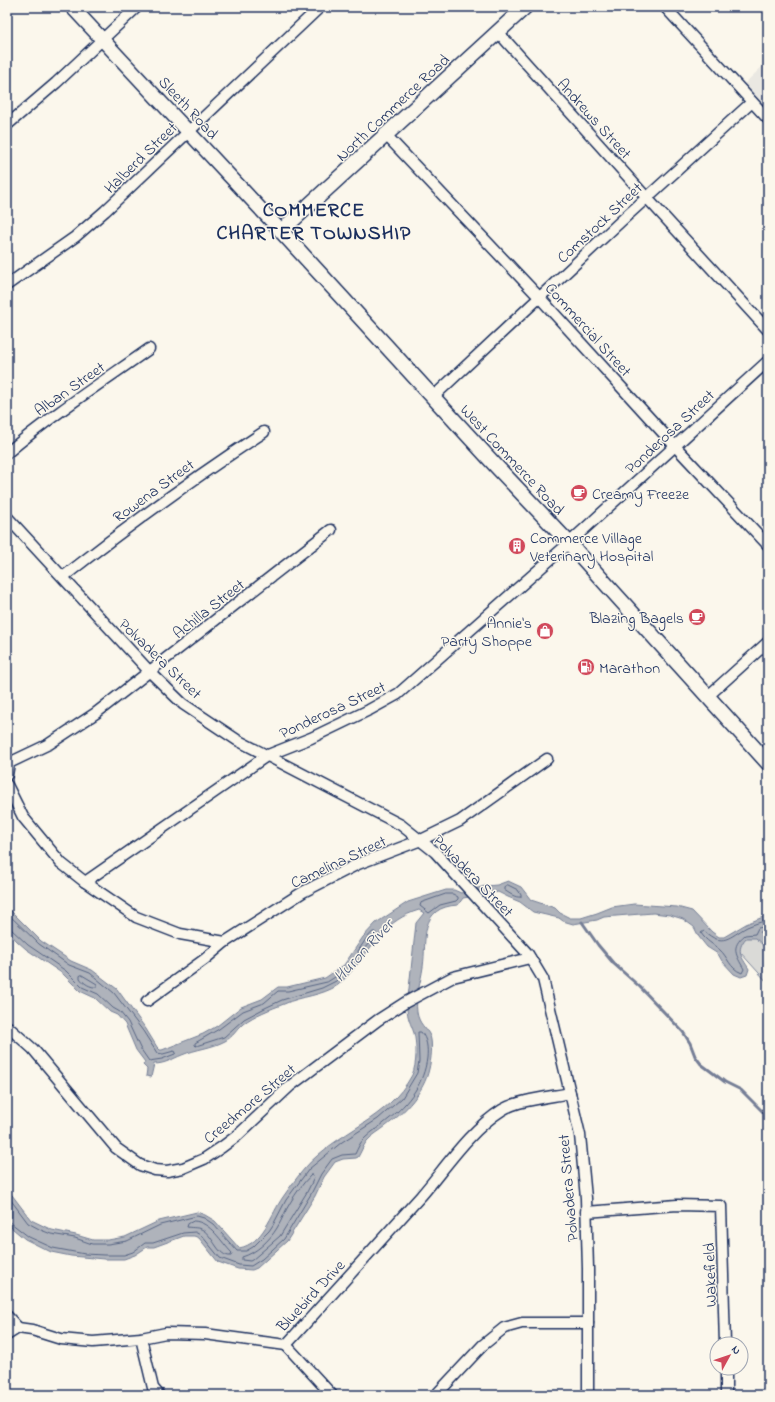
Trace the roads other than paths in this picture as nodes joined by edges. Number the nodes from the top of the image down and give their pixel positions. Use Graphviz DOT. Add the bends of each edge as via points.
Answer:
graph roads {
  1 [pos="72,7"];
  2 [pos="137,7"];
  3 [pos="320,7"];
  4 [pos="525,7"];
  5 [pos="665,7"];
  6 [pos="498,32"];
  7 [pos="103,39"];
  8 [pos="752,102"];
  9 [pos="768,120"];
  10 [pos="7,126"];
  11 [pos="189,131"];
  12 [pos="386,135"];
  13 [pos="647,198"];
  14 [pos="281,231"];
  15 [pos="7,285"];
  16 [pos="540,298"];
  17 [pos="768,330"];
  18 [pos="149,349"];
  19 [pos="768,361"];
  20 [pos="433,397"];
  21 [pos="264,432"];
  22 [pos="674,446"];
  23 [pos="7,453"];
  24 [pos="7,517"];
  25 [pos="331,530"];
  26 [pos="569,544"];
  27 [pos="768,545"];
  28 [pos="63,577"];
  29 [pos="768,642"];
  30 [pos="150,672"];
  31 [pos="707,696"];
  32 [pos="268,755"];
  33 [pos="547,759"];
  34 [pos="768,763"];
  35 [pos="7,775"];
  36 [pos="7,785"];
  37 [pos="421,840"];
  38 [pos="85,882"];
  39 [pos="225,942"];
  40 [pos="530,958"];
  41 [pos="147,1000"];
  42 [pos="7,1026"];
  43 [pos="570,1093"];
  44 [pos="586,1212"];
  45 [pos="7,1316"];
  46 [pos="588,1323"];
  47 [pos="18,1328"];
  48 [pos="7,1334"];
  49 [pos="725,1336"];
  50 [pos="141,1338"];
  51 [pos="286,1345"];
  52 [pos="726,1376"];
  53 [pos="159,1395"];
  54 [pos="332,1395"];
  55 [pos="436,1395"];
  56 [pos="588,1395"];
  57 [pos="726,1395"];
  1 -- 7 [label="street, Sleeth Road"];
  2 -- 7 [label="street"];
  3 -- 11 [label="street, Halberd Street"];
  4 -- 6 [label="main road, North Commerce Road"];
  5 -- 8 [label="street"];
  6 -- 12 [label="main road, North Commerce Road"];
  6 -- 13 [label="street, Andrews Street"];
  7 -- 10 [label="street"];
  7 -- 11 [label="street, Sleeth Road"];
  8 -- 9 [label="street"];
  8 -- 13 [label="street, Comstock Street"];
  11 -- 14 [label="street, Sleeth Road"];
  11 -- 15 [label="street, Halberd Street" via="76,237"];
  12 -- 14 [label="main road, North Commerce Road"];
  12 -- 16 [label="street, Commercial Street"];
  13 -- 16 [label="street, Comstock Street"];
  13 -- 17 [label="street, Andrews Street"];
  14 -- 20 [label="main road, West Commerce Road"];
  16 -- 20 [label="street, Comstock Street"];
  16 -- 22 [label="street, Commercial Street"];
  18 -- 23 [label="street, Alban Street" via="66,407"];
  19 -- 22 [label="street, Ponderosa Street"];
  20 -- 26 [label="main road, West Commerce Road"];
  21 -- 28 [label="street, Rowena Street" via="132,523"];
  22 -- 26 [label="street, Ponderosa Street"];
  22 -- 27 [label="street, Commercial Street"];
  24 -- 28 [label="street, Polvadera Street"];
  25 -- 30 [label="street, Achilla Street"];
  26 -- 31 [label="main road, West Commerce Road"];
  26 -- 32 [label="street, Ponderosa Street" via="398,694 317,735"];
  28 -- 30 [label="street, Polvadera Street"];
  29 -- 31 [label="street"];
  30 -- 32 [label="street, Polvadera Street" via="182,704 237,740"];
  30 -- 35 [label="street, Achilla Street" via="96,713 49,744 9,764"];
  31 -- 34 [label="main road, West Commerce Road"];
  32 -- 37 [label="street, Polvadera Street" via="401,826"];
  32 -- 38 [label="street, Ponderosa Street"];
  33 -- 37 [label="street, Camelina Street" via="460,821"];
  36 -- 38 [label="street" via="23,817 61,863"];
  37 -- 39 [label="street, Camelina Street" via="358,864 303,892"];
  37 -- 40 [label="street, Polvadera Street" via="460,878"];
  38 -- 39 [label="street" via="136,917 180,934"];
  39 -- 41 [label="street, Camelina Street" via="206,959"];
  40 -- 42 [label="street, Creedmore Street" via="453,977 406,1002 290,1086 222,1147 204,1159 183,1168 167,1171 140,1165 116,1148 33,1049"];
  40 -- 43 [label="street, Polvadera Street" via="543,979"];
  43 -- 44 [label="street, Polvadera Street" via="580,1135"];
  43 -- 51 [label="street, Bluebird Drive" via="520,1103 503,1110 473,1134 435,1180"];
  44 -- 46 [label="street, Polvadera Street"];
  44 -- 49 [label="street, Wakefield" via="677,1204 721,1206"];
  45 -- 47 [label="street"];
  46 -- 55 [label="street" via="522,1323 504,1328 482,1345"];
  46 -- 56 [label="street, Polvadera Street"];
  47 -- 48 [label="street"];
  47 -- 50 [label="street, Bluebird Drive" via="61,1339 93,1342"];
  50 -- 51 [label="street, Bluebird Drive" via="166,1333 205,1334"];
  50 -- 53 [label="street" via="153,1388"];
  51 -- 54 [label="street"];
  52 -- 57 [label="street"];
}
